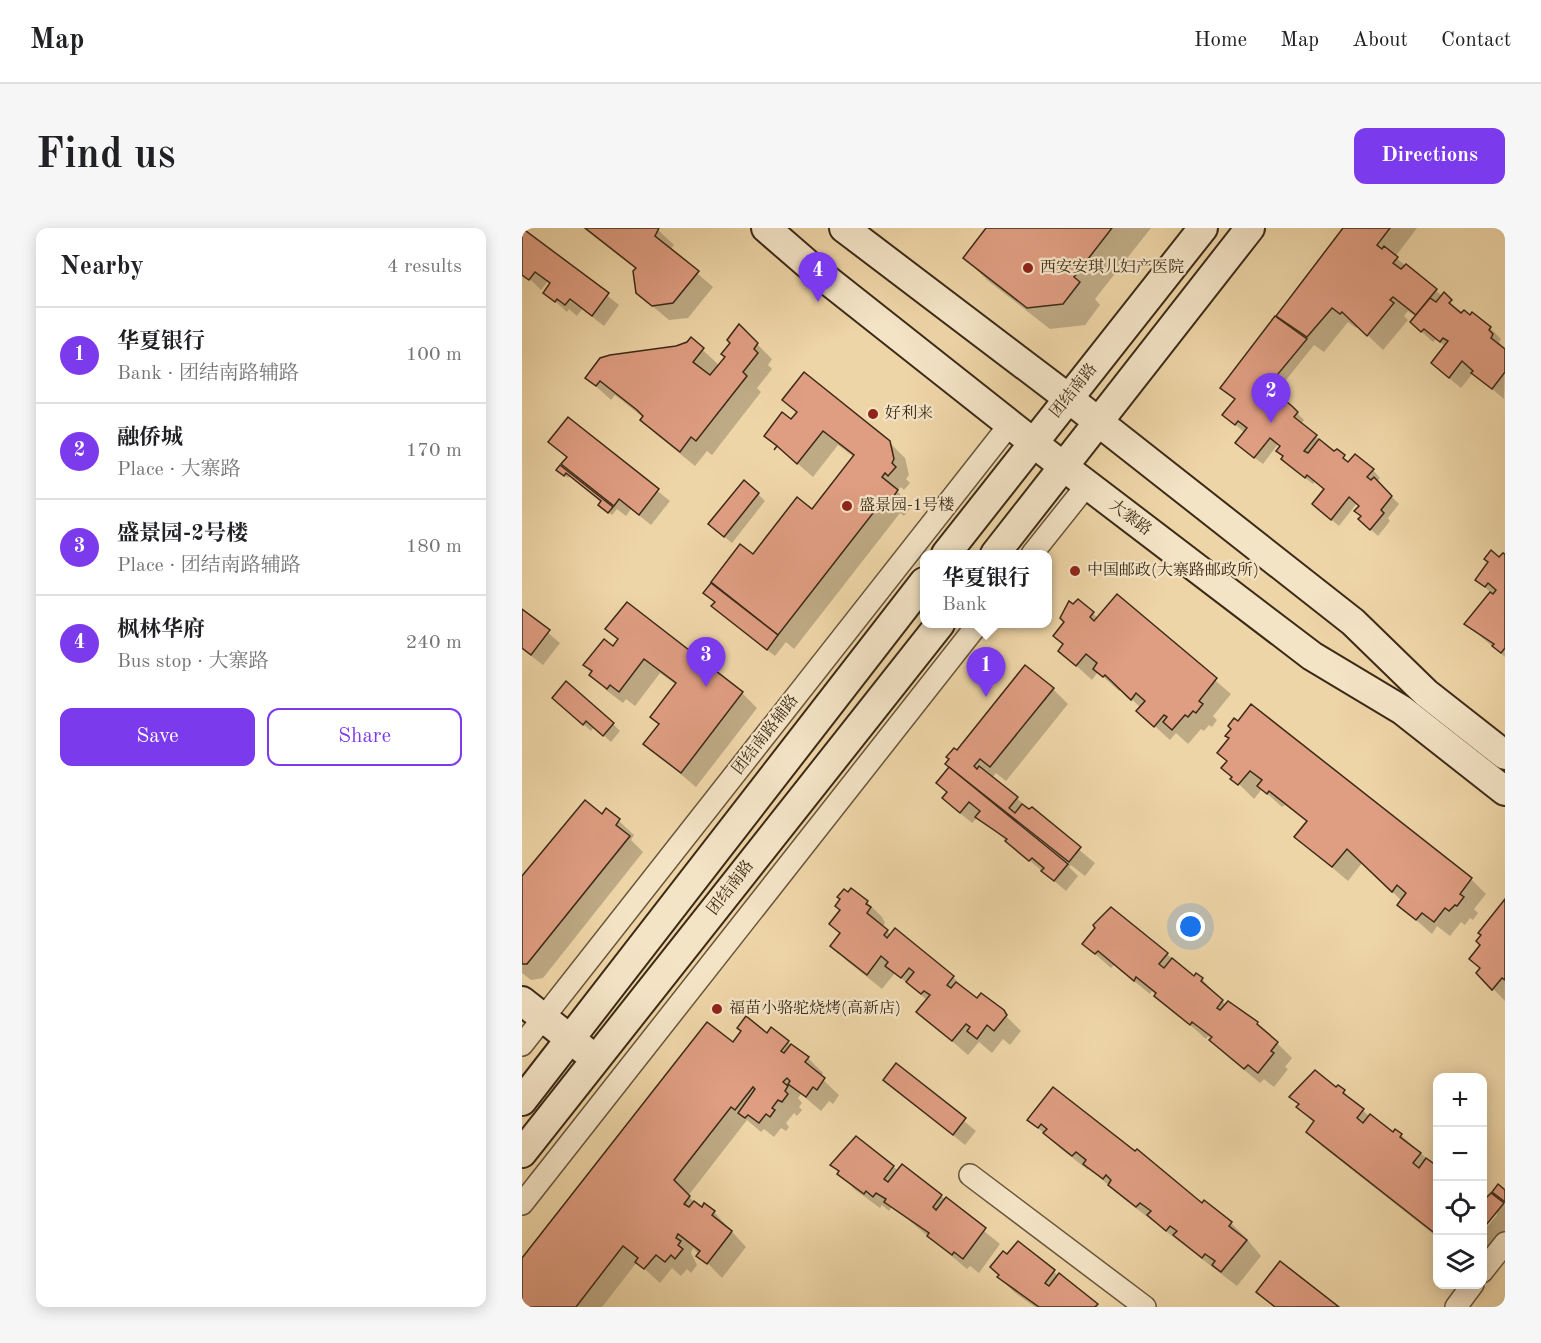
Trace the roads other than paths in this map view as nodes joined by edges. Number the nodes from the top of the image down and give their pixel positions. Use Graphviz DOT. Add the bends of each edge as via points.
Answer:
graph roads {
  1 [pos="766,228"];
  2 [pos="844,228"];
  3 [pos="1203,228"];
  4 [pos="1250,228"];
  5 [pos="1068,398"];
  6 [pos="1099,422"];
  7 [pos="1010,423"];
  8 [pos="1033,442"];
  9 [pos="1064,467"];
  10 [pos="1087,485"];
  11 [pos="950,550"];
  12 [pos="999,550"];
  13 [pos="1036,550"];
  14 [pos="920,587"];
  15 [pos="937,628"];
  16 [pos="975,628"];
  17 [pos="1505,755"];
  18 [pos="1505,791"];
  19 [pos="533,1009"];
  20 [pos="570,1039"];
  21 [pos="522,1046"];
  22 [pos="596,1059"];
  23 [pos="522,1101"];
  24 [pos="522,1153"];
  25 [pos="970,1175"];
  26 [pos="522,1204"];
  27 [pos="1505,1243"];
  28 [pos="1487,1266"];
  29 [pos="1469,1289"];
  30 [pos="1145,1307"];
  31 [pos="1456,1307"];
  1 -- 7 [label="main road, 大寨路"];
  2 -- 5 [label="main road"];
  3 -- 5 [label="main road, 团结南路"];
  4 -- 6 [label="main road"];
  5 -- 6 [label="main road"];
  5 -- 8 [label="main road, 团结南路"];
  6 -- 9 [label="main road"];
  6 -- 17 [label="main road" via="1353,622 1426,693"];
  7 -- 8 [label="main road, 大寨路"];
  7 -- 19 [label="street, 团结南路辅路"];
  8 -- 9 [label="main road, 大寨路"];
  8 -- 11 [label="main road, 团结南路"];
  9 -- 10 [label="main road, 大寨路"];
  9 -- 12 [label="main road"];
  10 -- 13 [label="street"];
  10 -- 18 [label="main road, 大寨路" via="1312,657 1402,710"];
  14 -- 20 [label="main road, 团结南路"];
  15 -- 22 [label="main road, 团结南路"];
  16 -- 26 [label="street"];
  19 -- 20 [label="main road"];
  19 -- 21 [label="street, 团结南路辅路"];
  20 -- 22 [label="main road"];
  20 -- 23 [label="main road, 团结南路"];
  22 -- 24 [label="main road, 团结南路"];
  25 -- 30 [label="street"];
  27 -- 28 [label="street"];
  29 -- 31 [label="street"];
}
